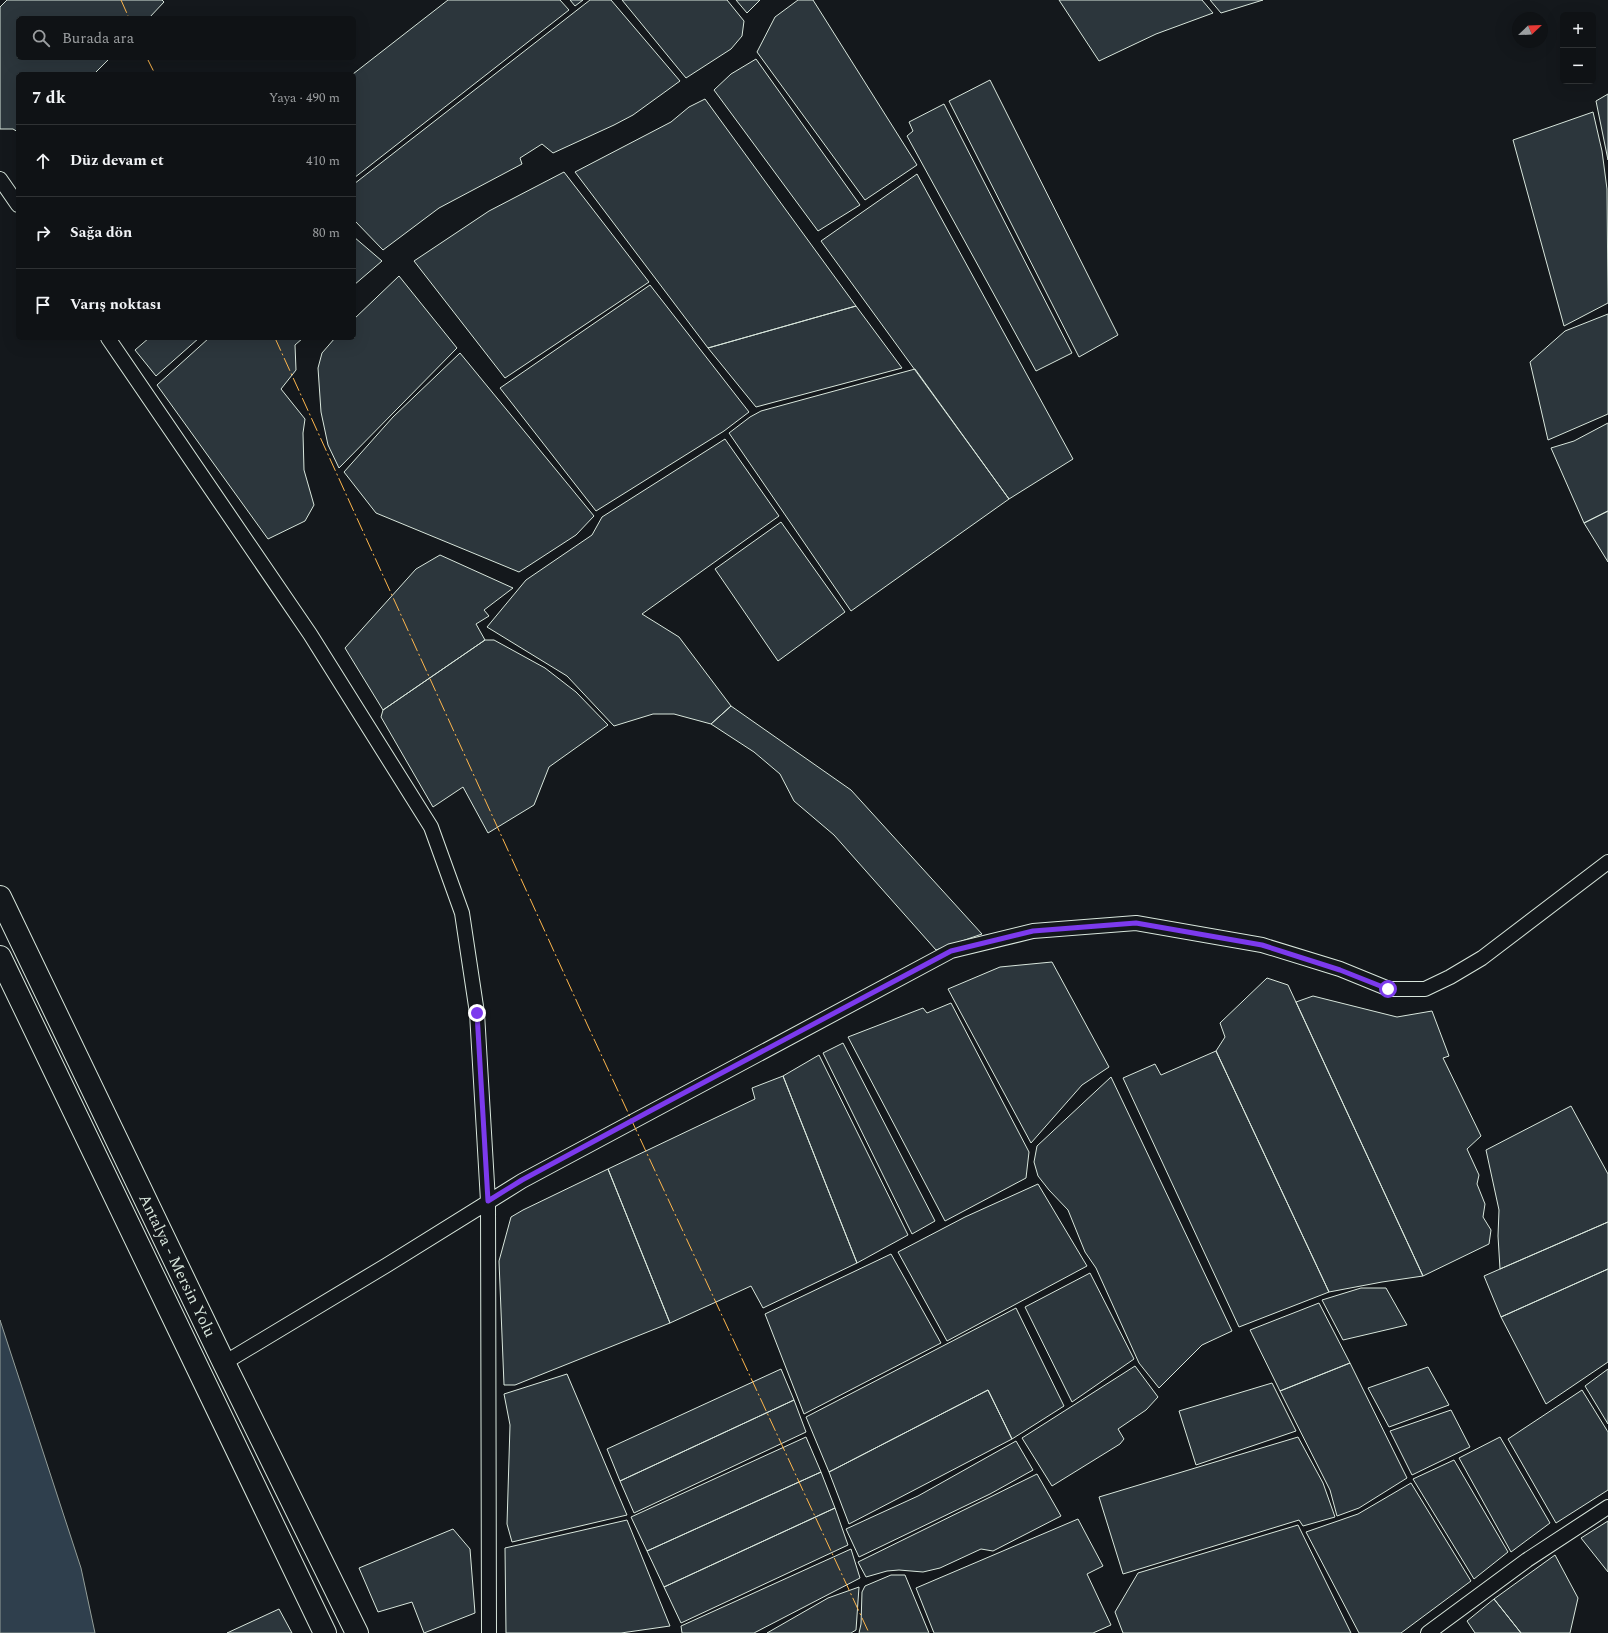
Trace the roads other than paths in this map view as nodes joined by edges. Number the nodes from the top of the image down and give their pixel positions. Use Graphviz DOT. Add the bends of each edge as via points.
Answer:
graph roads {
  1 [pos="0,178"];
  2 [pos="16,202"];
  3 [pos="109,340"];
  4 [pos="1608,862"];
  5 [pos="0,897"];
  6 [pos="0,957"];
  7 [pos="488,1201"];
  8 [pos="224,1363"];
  9 [pos="1608,1507"];
  10 [pos="325,1633"];
  11 [pos="357,1633"];
  12 [pos="489,1633"];
  13 [pos="1428,1633"];
  1 -- 2 [label="street"];
  3 -- 7 [label="street" via="310,634 431,827 462,914 477,1013"];
  4 -- 7 [label="street" via="1482,958 1425,989 1388,989 1340,970 1262,945 1136,923 1033,931 951,951 643,1114"];
  5 -- 8 [label="highway, Antalya - Mersin Yolu"];
  6 -- 10 [label="highway, Antalya - Mersin Yolu"];
  7 -- 8 [label="street"];
  7 -- 12 [label="street"];
  8 -- 11 [label="highway, Antalya - Mersin Yolu"];
  9 -- 13 [label="street" via="1527,1560"];
}
